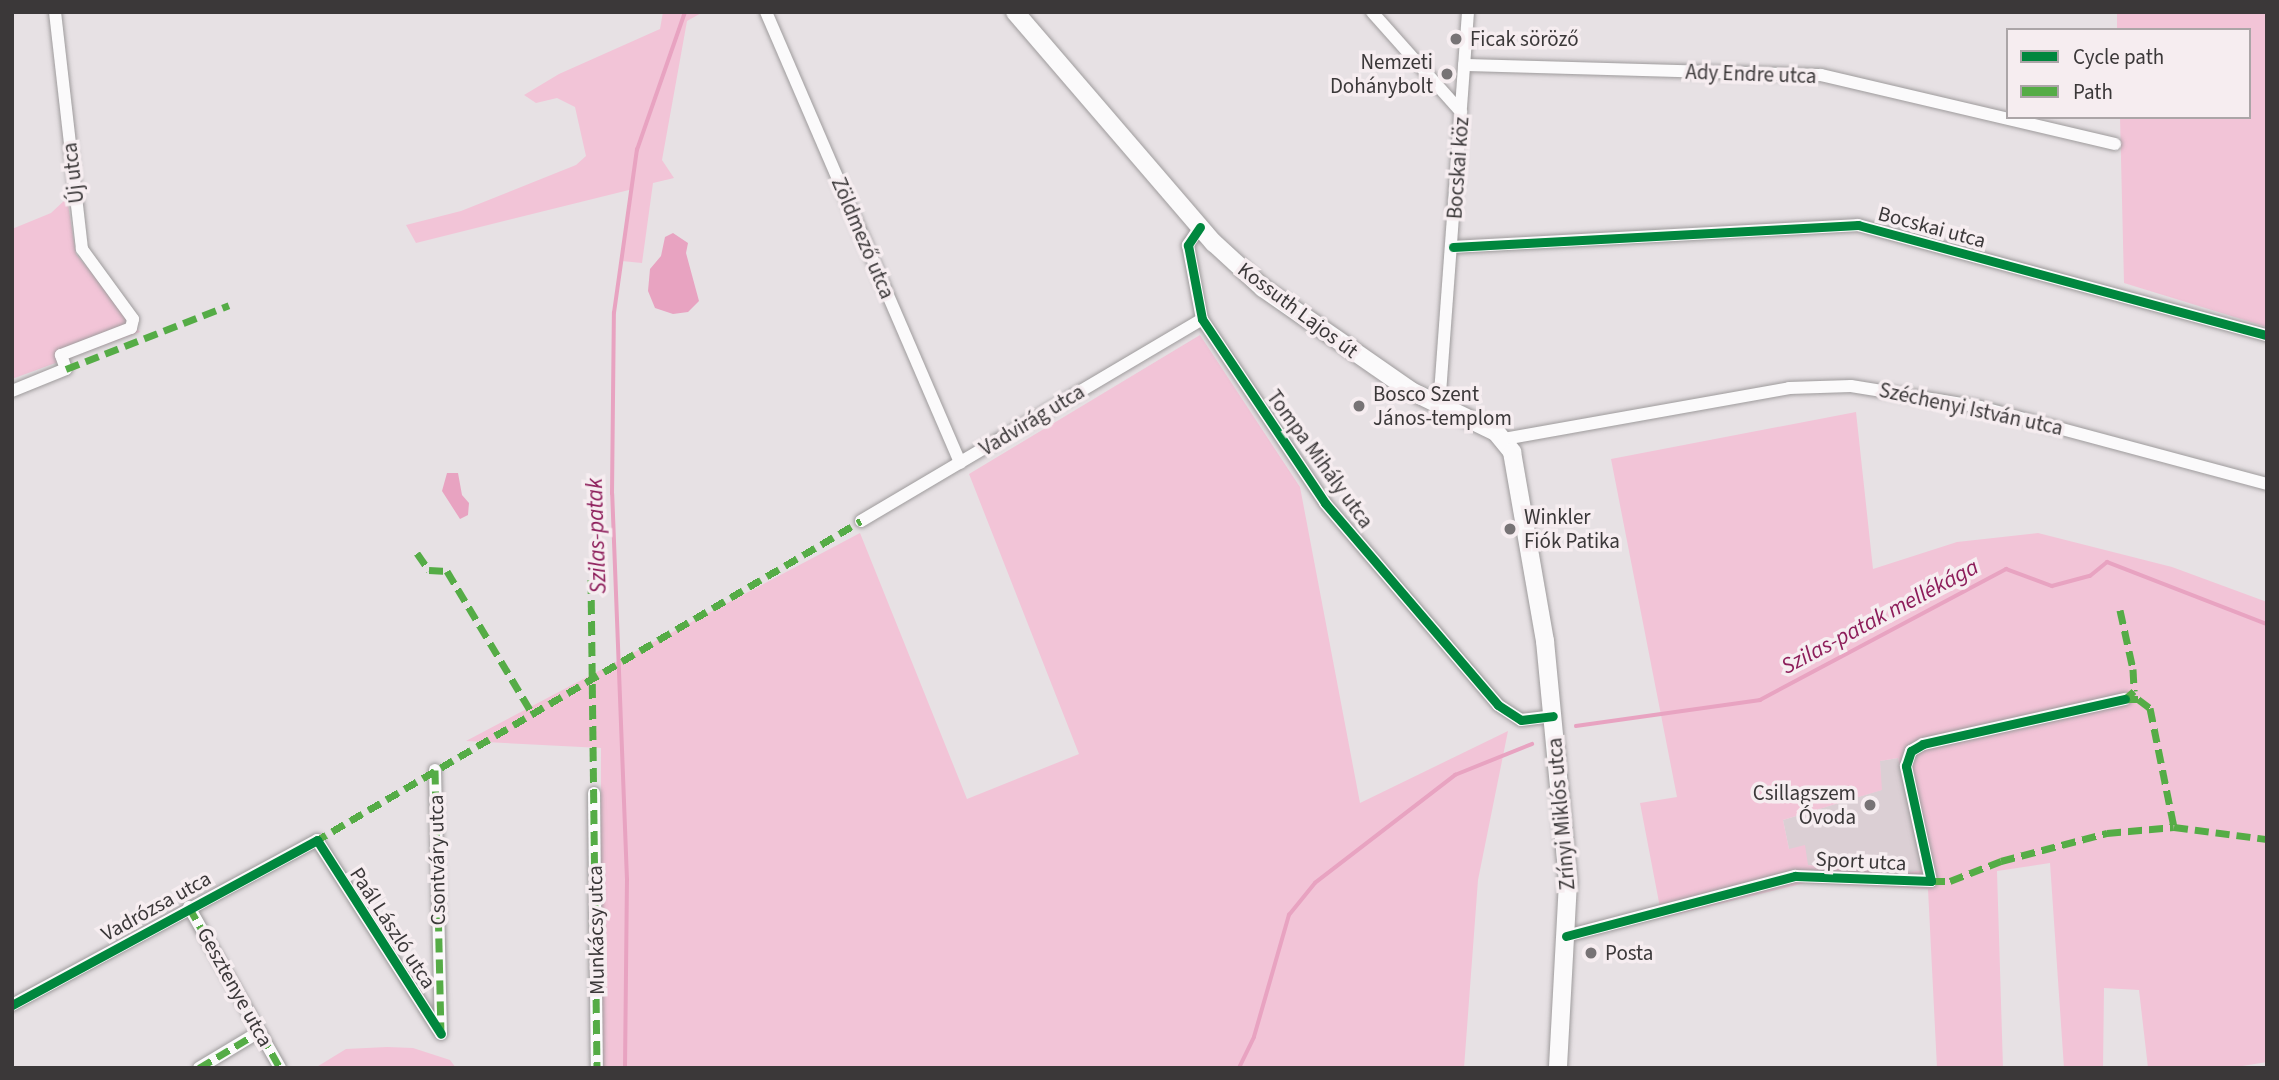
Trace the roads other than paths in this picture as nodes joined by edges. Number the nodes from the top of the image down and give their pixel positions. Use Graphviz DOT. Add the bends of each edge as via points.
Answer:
graph roads {
  1 [pos="55,12"];
  2 [pos="766,12"];
  3 [pos="1015,12"];
  4 [pos="1372,12"];
  5 [pos="1468,12"];
  6 [pos="1464,65"];
  7 [pos="1461,112"];
  8 [pos="2006,118"];
  9 [pos="2008,119"];
  10 [pos="2115,144"];
  11 [pos="1200,228"];
  12 [pos="1453,247"];
  13 [pos="1202,320"];
  14 [pos="2267,335"];
  15 [pos="12,391"];
  16 [pos="1438,407"];
  17 [pos="1504,439"];
  18 [pos="960,463"];
  19 [pos="2267,484"];
  20 [pos="861,521"];
  21 [pos="2125,699"];
  22 [pos="1553,720"];
  23 [pos="435,770"];
  24 [pos="594,793"];
  25 [pos="317,840"];
  26 [pos="189,907"];
  27 [pos="1566,936"];
  28 [pos="12,1005"];
  29 [pos="259,1032"];
  30 [pos="441,1034"];
  31 [pos="199,1068"];
  32 [pos="280,1068"];
  33 [pos="597,1068"];
  34 [pos="1558,1068"];
  1 -- 15 [label="street, Új utca" via="82,249 133,319 131,328 61,355 66,369"];
  2 -- 18 [label="street, Zöldmező utca"];
  3 -- 11 [label="main road, Kossuth Lajos út"];
  4 -- 7 [label="street"];
  5 -- 6 [label="street, Bocskai köz"];
  6 -- 7 [label="street, Bocskai köz"];
  6 -- 8 [label="street, Ady Endre utca" via="1821,75"];
  7 -- 12 [label="street, Bocskai köz"];
  9 -- 10 [label="street, Ady Endre utca"];
  11 -- 13 [label="street, Tompa Mihály utca" via="1188,245"];
  11 -- 16 [label="main road, Kossuth Lajos út" via="1263,288"];
  12 -- 14 [label="street, Bocskai utca" via="1858,225"];
  12 -- 16 [label="street, Bocskai köz"];
  13 -- 18 [label="street, Vadvirág utca"];
  13 -- 22 [label="street, Tompa Mihály utca" via="1325,503 1470,675 1498,705 1521,720"];
  16 -- 17 [label="main road, Kossuth Lajos út" via="1488,426"];
  17 -- 19 [label="street, Széchenyi István utca" via="1789,388 1879,387 1980,407"];
  17 -- 22 [label="main road, Zrínyi Miklós utca" via="1517,471"];
  18 -- 20 [label="street, Vadvirág utca"];
  21 -- 27 [label="street, Sport utca" via="1923,744 1911,751 1906,765 1931,881 1795,876"];
  22 -- 27 [label="main road, Zrínyi Miklós utca" via="1568,882"];
  23 -- 30 [label="street, Csontváry utca"];
  24 -- 33 [label="street, Munkácsy utca"];
  25 -- 26 [label="street, Vadrózsa utca"];
  25 -- 30 [label="street, Paál László utca"];
  26 -- 28 [label="street, Vadrózsa utca"];
  26 -- 29 [label="street, Gesztenye utca"];
  27 -- 34 [label="main road, Zrínyi Miklós utca"];
  29 -- 31 [label="street"];
  29 -- 32 [label="street, Gesztenye utca"];
}
